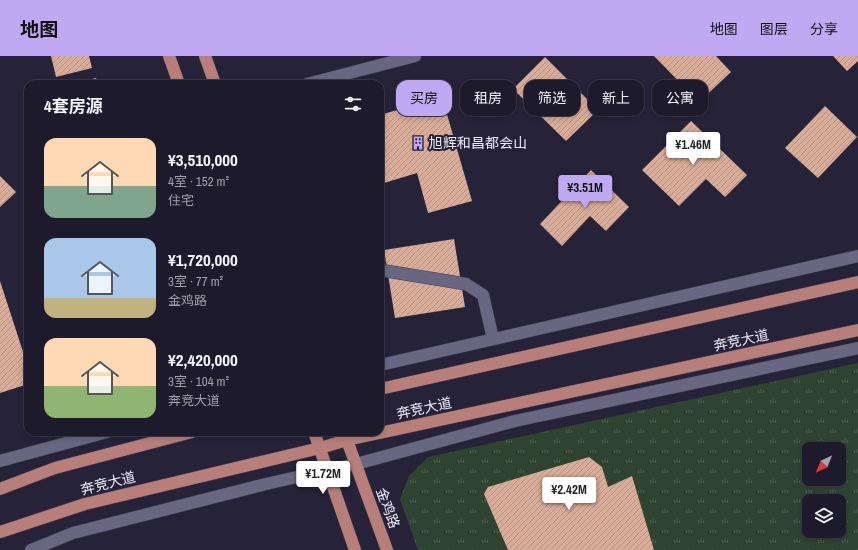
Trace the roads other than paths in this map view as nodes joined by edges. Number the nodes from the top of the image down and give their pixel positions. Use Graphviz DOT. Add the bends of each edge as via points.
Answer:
graph roads {
  1 [pos="169,56"];
  2 [pos="205,56"];
  3 [pos="415,56"];
  4 [pos="178,80"];
  5 [pos="214,80"];
  6 [pos="322,80"];
  7 [pos="858,256"];
  8 [pos="384,271"];
  9 [pos="858,282"];
  10 [pos="858,330"];
  11 [pos="493,339"];
  12 [pos="858,348"];
  13 [pos="384,364"];
  14 [pos="384,388"];
  15 [pos="384,428"];
  16 [pos="92,436"];
  17 [pos="177,436"];
  18 [pos="316,436"];
  19 [pos="346,436"];
  20 [pos="320,448"];
  21 [pos="0,460"];
  22 [pos="356,464"];
  23 [pos="327,470"];
  24 [pos="0,489"];
  25 [pos="0,532"];
  26 [pos="31,550"];
  27 [pos="355,550"];
  28 [pos="387,550"];
  1 -- 4 [label="main road"];
  2 -- 5 [label="main road"];
  3 -- 6 [label="street"];
  7 -- 11 [label="street"];
  8 -- 11 [label="street" via="466,284 483,295"];
  9 -- 14 [label="main road, 奔竞大道"];
  10 -- 15 [label="main road, 奔竞大道"];
  11 -- 13 [label="street"];
  12 -- 22 [label="street" via="515,421"];
  16 -- 21 [label="street"];
  17 -- 24 [label="main road, 奔竞大道" via="55,468"];
  18 -- 20 [label="main road"];
  19 -- 20 [label="main road, 奔竞大道"];
  19 -- 22 [label="main road, 金鸡路"];
  20 -- 23 [label="main road"];
  20 -- 25 [label="main road, 奔竞大道" via="85,504"];
  22 -- 23 [label="street"];
  22 -- 28 [label="main road, 金鸡路"];
  23 -- 26 [label="street" via="73,533"];
  23 -- 27 [label="main road"];
}
